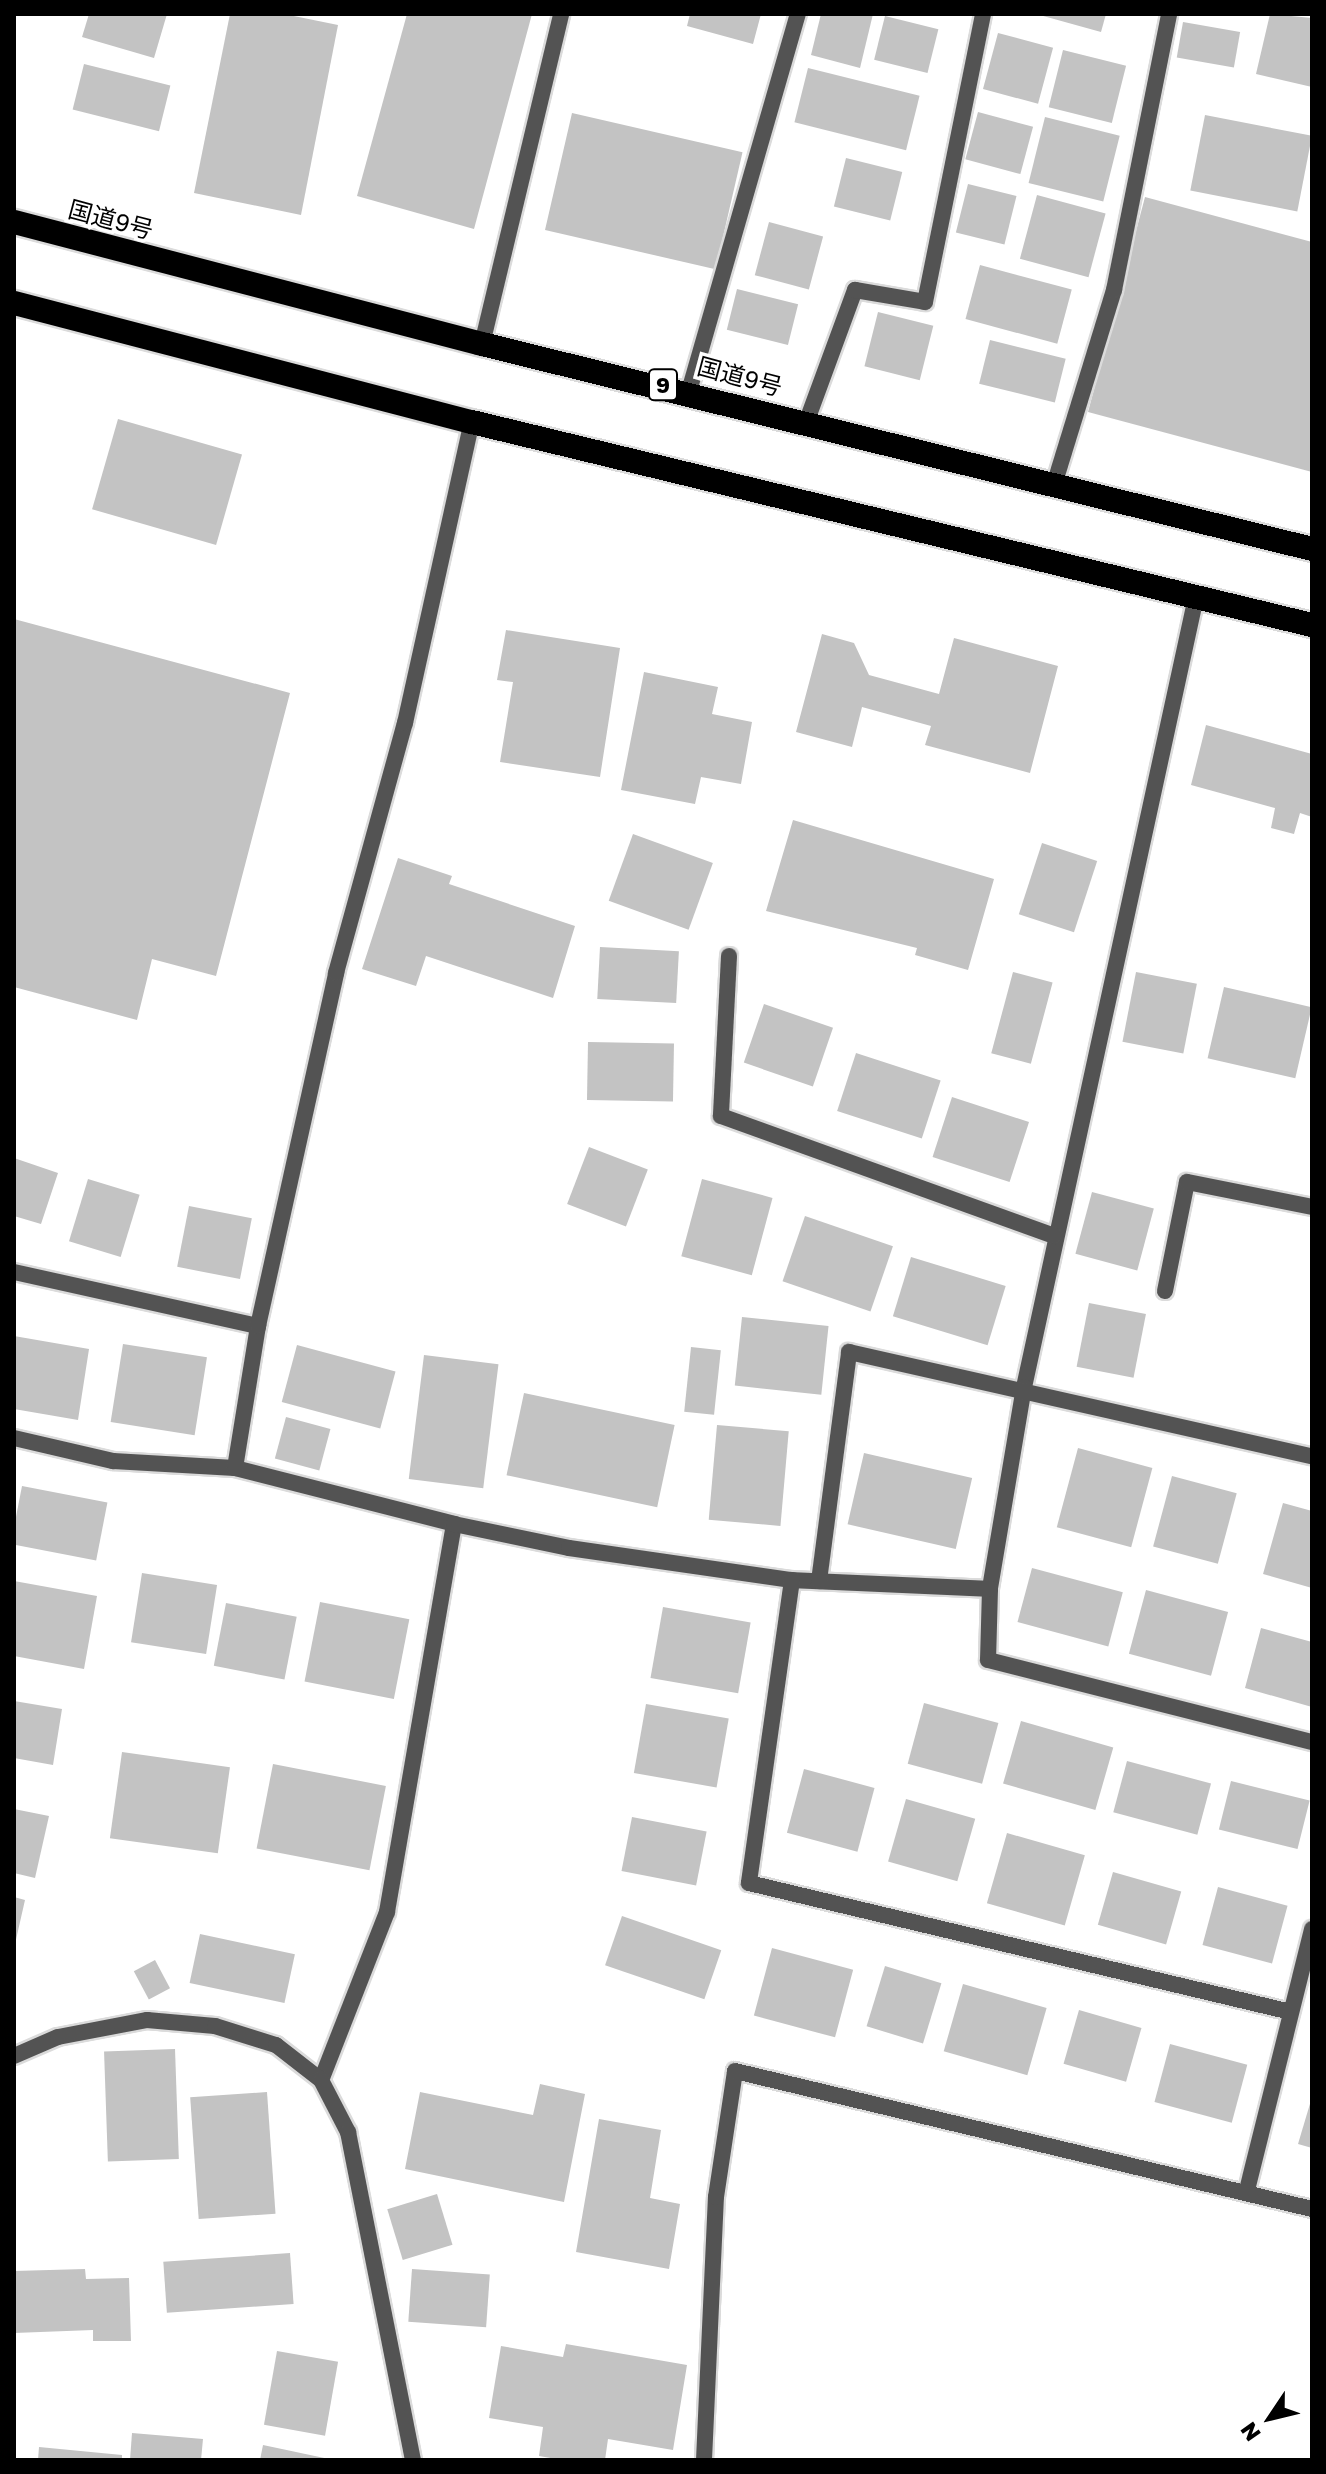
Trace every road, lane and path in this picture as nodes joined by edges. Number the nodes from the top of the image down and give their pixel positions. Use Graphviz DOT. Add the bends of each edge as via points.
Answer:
graph roads {
  1 [pos="561,14"];
  2 [pos="798,14"];
  3 [pos="983,14"];
  4 [pos="1169,14"];
  5 [pos="14,222"];
  6 [pos="14,303"];
  7 [pos="482,344"];
  8 [pos="689,391"];
  9 [pos="472,422"];
  10 [pos="806,423"];
  11 [pos="1054,485"];
  12 [pos="1312,549"];
  13 [pos="1196,597"];
  14 [pos="1312,625"];
  15 [pos="729,956"];
  16 [pos="1312,1207"];
  17 [pos="1054,1236"];
  18 [pos="14,1272"];
  19 [pos="1165,1291"];
  20 [pos="258,1326"];
  21 [pos="1024,1387"];
  22 [pos="14,1438"];
  23 [pos="1312,1456"];
  24 [pos="235,1468"];
  25 [pos="454,1524"];
  26 [pos="792,1580"];
  27 [pos="819,1581"];
  28 [pos="990,1589"];
  29 [pos="1312,1742"];
  30 [pos="1312,1929"];
  31 [pos="1291,2012"];
  32 [pos="14,2056"];
  33 [pos="321,2080"];
  34 [pos="1247,2190"];
  35 [pos="1312,2209"];
  36 [pos="413,2460"];
  37 [pos="704,2460"];
  1 -- 7 [label="street"];
  2 -- 8 [label="street"];
  3 -- 10 [label="street" via="925,302 855,290"];
  4 -- 11 [label="street" via="1114,290"];
  5 -- 7 [label="highway, 国道9号 / 9"];
  6 -- 9 [label="highway"];
  7 -- 8 [label="highway, 国道9号 / 9"];
  8 -- 10 [label="highway, 国道9号 / 9"];
  9 -- 13 [label="highway"];
  9 -- 20 [label="street" via="405,723 336,973"];
  10 -- 11 [label="highway, 国道9号 / 9"];
  11 -- 12 [label="highway, 国道9号 / 9"];
  13 -- 14 [label="highway"];
  13 -- 17 [label="street"];
  15 -- 17 [label="street" via="721,1116"];
  16 -- 19 [label="street" via="1187,1182"];
  17 -- 21 [label="street"];
  18 -- 20 [label="street"];
  20 -- 24 [label="street"];
  21 -- 23 [label="street"];
  21 -- 27 [label="street" via="849,1352"];
  21 -- 28 [label="street"];
  22 -- 24 [label="street" via="113,1461"];
  24 -- 25 [label="street"];
  25 -- 26 [label="street" via="569,1548"];
  25 -- 33 [label="street" via="387,1912"];
  26 -- 27 [label="street"];
  26 -- 31 [label="street" via="749,1883"];
  27 -- 28 [label="street"];
  28 -- 29 [label="street" via="988,1660"];
  30 -- 31 [label="street"];
  31 -- 34 [label="street"];
  32 -- 33 [label="street" via="58,2037 147,2020 215,2026 276,2045"];
  33 -- 36 [label="street" via="348,2132"];
  34 -- 35 [label="street"];
  34 -- 37 [label="street" via="735,2071 716,2197"];
}
